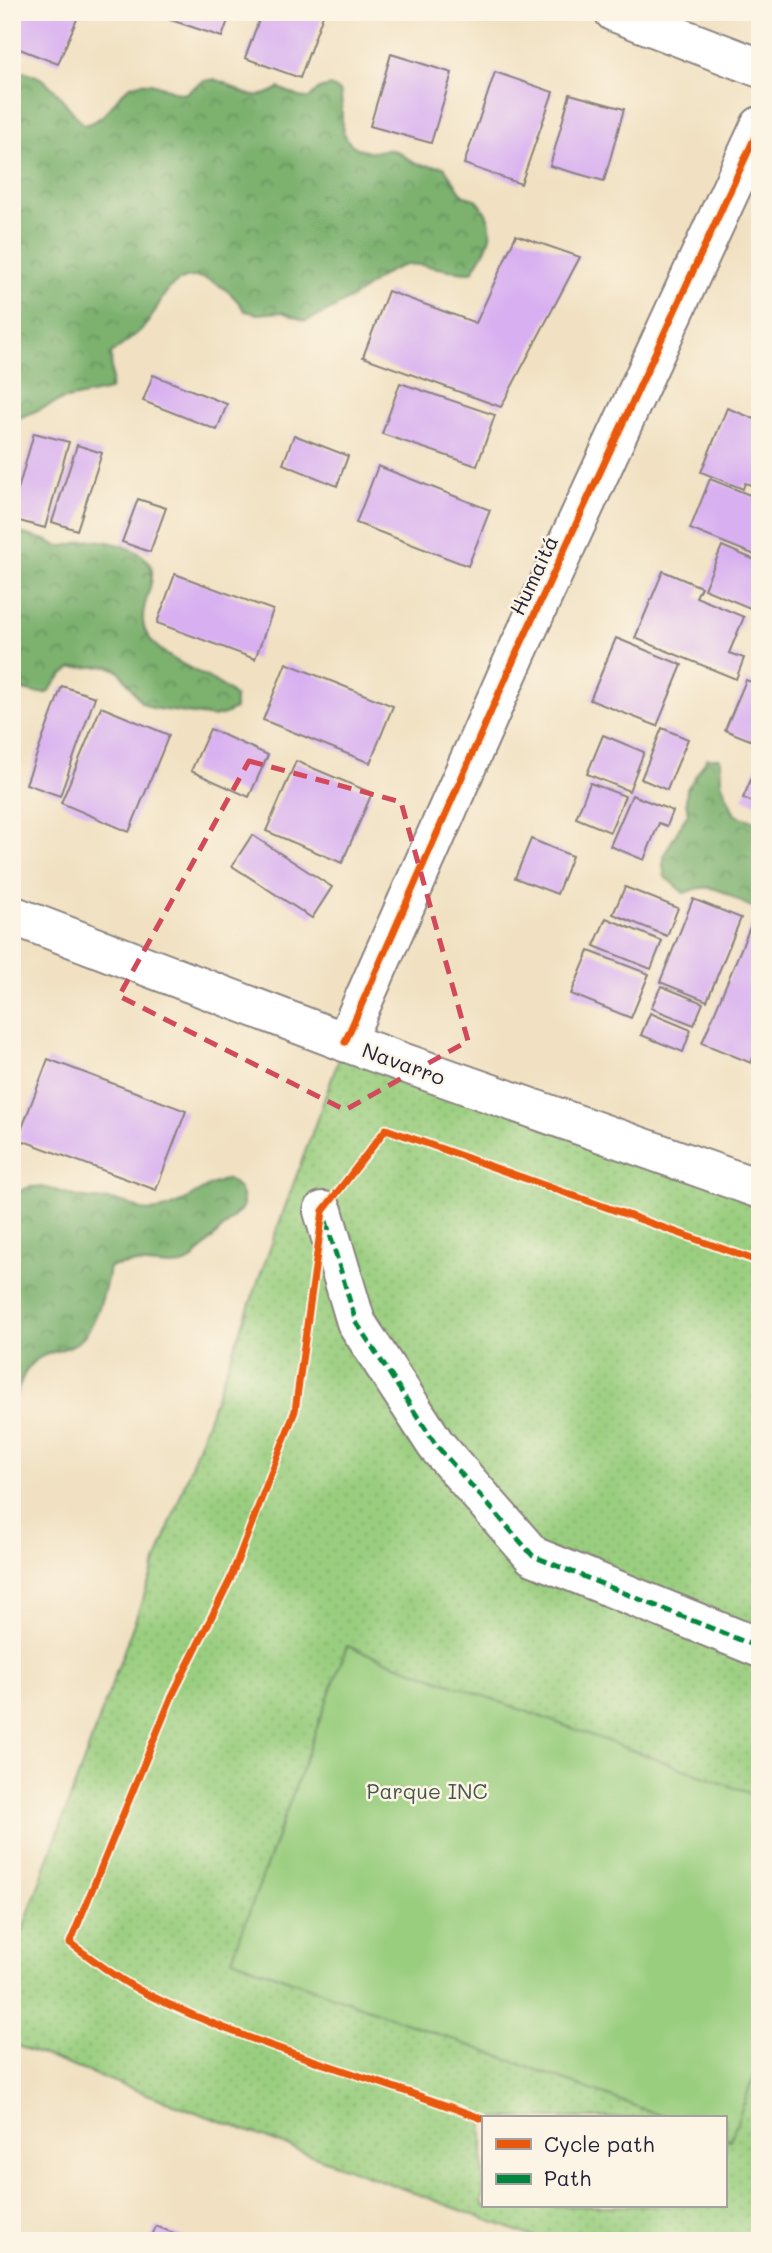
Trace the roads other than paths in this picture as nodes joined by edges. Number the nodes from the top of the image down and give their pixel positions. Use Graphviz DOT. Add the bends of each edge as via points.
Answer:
graph roads {
  1 [pos="614,12"];
  2 [pos="760,68"];
  3 [pos="760,126"];
  4 [pos="12,915"];
  5 [pos="345,1042"];
  6 [pos="760,1189"];
  7 [pos="323,1211"];
  8 [pos="760,1648"];
  1 -- 2 [label="street"];
  3 -- 5 [label="street, Humaitá" via="518,650"];
  4 -- 5 [label="street, Navarro"];
  5 -- 6 [label="street, Navarro"];
  7 -- 8 [label="street" via="356,1322 436,1445 533,1556"];
}
